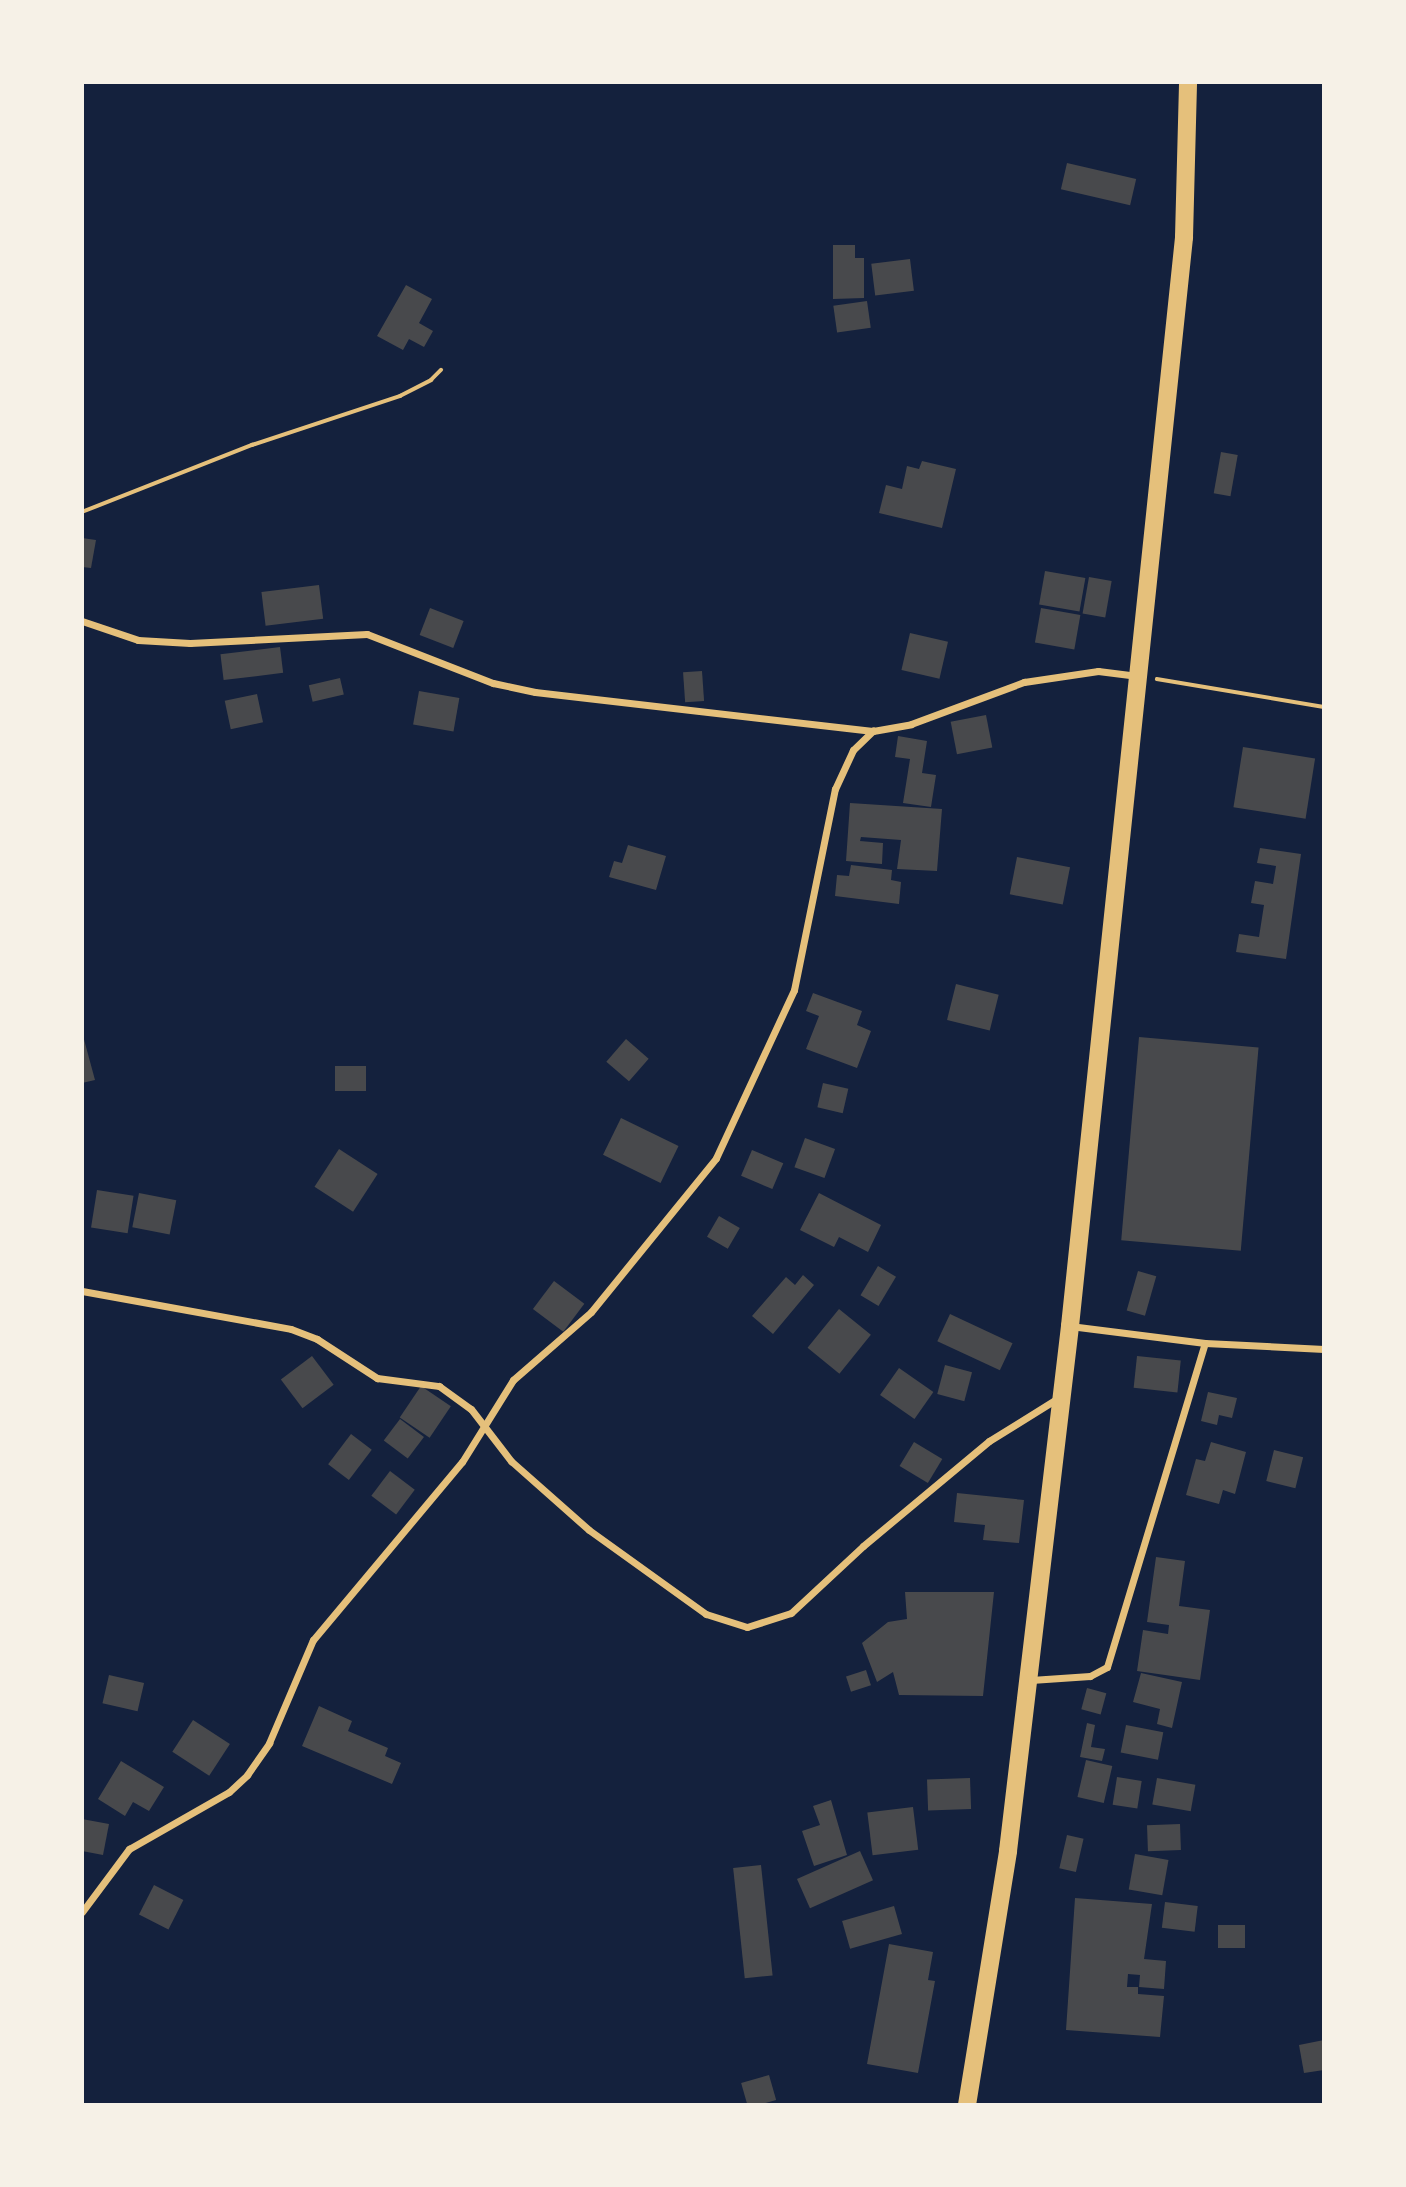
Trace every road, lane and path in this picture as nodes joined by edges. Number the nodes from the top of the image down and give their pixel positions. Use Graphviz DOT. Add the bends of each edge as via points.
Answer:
graph roads {
  1 [pos="1188,82"];
  2 [pos="441,370"];
  3 [pos="82,512"];
  4 [pos="82,621"];
  5 [pos="1139,676"];
  6 [pos="1324,707"];
  7 [pos="873,731"];
  8 [pos="82,1291"];
  9 [pos="1070,1326"];
  10 [pos="1205,1343"];
  11 [pos="1324,1349"];
  12 [pos="1062,1395"];
  13 [pos="486,1427"];
  14 [pos="1030,1680"];
  15 [pos="82,1912"];
  16 [pos="967,2105"];
  1 -- 5 [label="main road" via="1184,237"];
  2 -- 3 [label="path" via="400,396 252,445"];
  4 -- 7 [label="street" via="138,640 190,643 367,634 493,683 535,692"];
  5 -- 6 [label="path"];
  5 -- 7 [label="street" via="1098,671 1024,682 911,724"];
  5 -- 9 [label="main road"];
  7 -- 13 [label="street" via="842,766 825,832 803,964 728,1136 695,1187 600,1303 513,1380"];
  8 -- 13 [label="street" via="291,1329 317,1339 377,1378 439,1386 471,1409"];
  9 -- 10 [label="street"];
  9 -- 12 [label="main road"];
  10 -- 11 [label="street"];
  10 -- 14 [label="street" via="1107,1667 1090,1676"];
  12 -- 13 [label="street" via="989,1441 863,1546 791,1614 747,1627 706,1614 608,1544 511,1461"];
  12 -- 14 [label="main road"];
  13 -- 15 [label="street" via="313,1640 269,1743 247,1775 229,1792 129,1849"];
  14 -- 16 [label="main road"];
}
